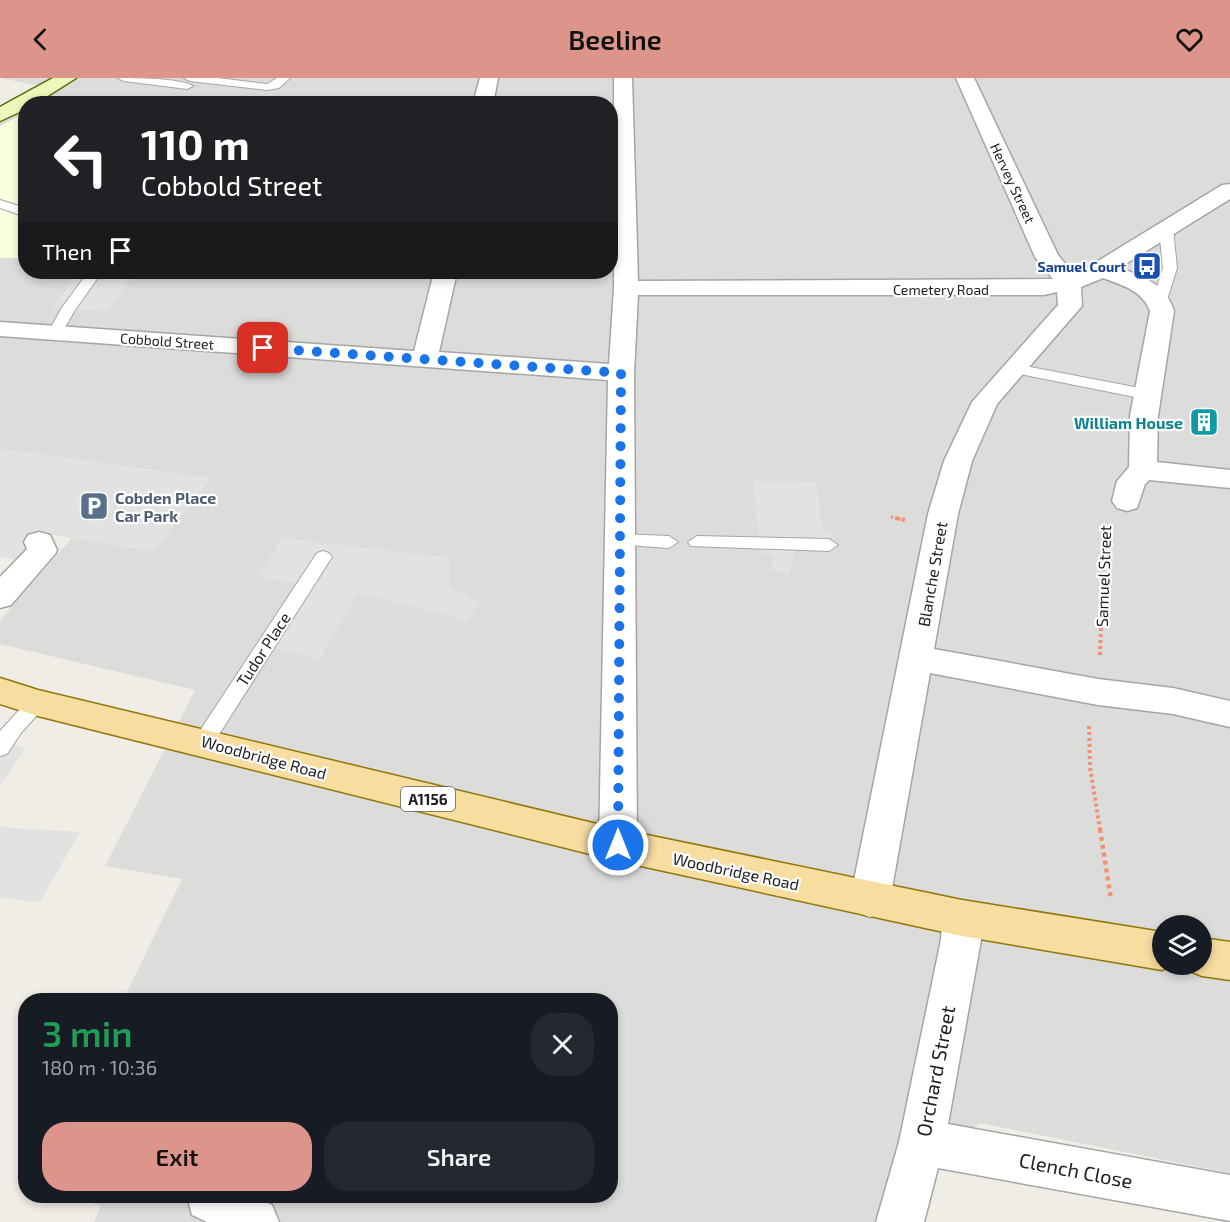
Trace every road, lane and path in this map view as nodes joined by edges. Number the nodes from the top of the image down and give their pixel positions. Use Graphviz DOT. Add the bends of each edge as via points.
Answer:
graph roads {
  1 [pos="68,78"];
  2 [pos="124,78"];
  3 [pos="284,78"];
  4 [pos="489,78"];
  5 [pos="623,78"];
  6 [pos="967,79"];
  7 [pos="189,82"];
  8 [pos="35,96"];
  9 [pos="485,96"];
  10 [pos="18,105"];
  11 [pos="0,115"];
  12 [pos="1230,190"];
  13 [pos="0,204"];
  14 [pos="18,210"];
  15 [pos="1166,230"];
  16 [pos="1101,269"];
  17 [pos="90,279"];
  18 [pos="444,279"];
  19 [pos="1069,283"];
  20 [pos="626,288"];
  21 [pos="1160,300"];
  22 [pos="0,329"];
  23 [pos="55,333"];
  24 [pos="425,359"];
  25 [pos="1015,369"];
  26 [pos="621,373"];
  27 [pos="1150,395"];
  28 [pos="1143,470"];
  29 [pos="1230,479"];
  30 [pos="1127,501"];
  31 [pos="619,540"];
  32 [pos="39,542"];
  33 [pos="669,542"];
  34 [pos="697,542"];
  35 [pos="830,545"];
  36 [pos="322,557"];
  37 [pos="0,597"];
  38 [pos="917,658"];
  39 [pos="0,691"];
  40 [pos="1098,692"];
  41 [pos="39,703"];
  42 [pos="1230,714"];
  43 [pos="204,741"];
  44 [pos="0,747"];
  45 [pos="618,845"];
  46 [pos="870,900"];
  47 [pos="1112,904"];
  48 [pos="962,918"];
  49 [pos="1152,949"];
  50 [pos="1212,958"];
  51 [pos="1230,961"];
  52 [pos="922,1142"];
  53 [pos="1230,1198"];
  54 [pos="219,1203"];
  55 [pos="255,1222"];
  56 [pos="900,1222"];
  1 -- 8 [label="main road"];
  2 -- 7 [label="lane"];
  3 -- 7 [label="lane" via="275,87"];
  4 -- 9 [label="street"];
  5 -- 20 [label="street"];
  6 -- 19 [label="street, Hervey Street" via="1047,256"];
  10 -- 11 [label="main road"];
  12 -- 15 [label="street, Cemetery Road"];
  13 -- 14 [label="lane"];
  15 -- 16 [label="street, Cemetery Road"];
  15 -- 21 [label="lane" via="1170,268"];
  16 -- 19 [label="street, Cemetery Road"];
  16 -- 21 [label="street" via="1144,287"];
  17 -- 23 [label="lane"];
  18 -- 24 [label="street"];
  19 -- 20 [label="street, Cemetery Road" via="1030,289"];
  19 -- 25 [label="street, Blanche Street" via="1070,306"];
  20 -- 26 [label="street"];
  21 -- 27 [label="street" via="1162,311"];
  22 -- 23 [label="street, Cobbold Street"];
  23 -- 24 [label="street, Cobbold Street"];
  24 -- 26 [label="street, Cobbold Street"];
  25 -- 27 [label="lane"];
  25 -- 38 [label="street, Blanche Street" via="985,402 958,461 943,514"];
  26 -- 31 [label="street"];
  27 -- 28 [label="street" via="1144,416"];
  28 -- 29 [label="street"];
  28 -- 30 [label="street" via="1131,481"];
  30 -- 40 [label="path, Samuel Street" via="1105,507"];
  31 -- 33 [label="lane"];
  31 -- 45 [label="street"];
  32 -- 37 [label="street" via="40,554"];
  34 -- 35 [label="lane"];
  36 -- 43 [label="lane, Tudor Place"];
  38 -- 40 [label="street"];
  38 -- 46 [label="street, Blanche Street"];
  39 -- 41 [label="main road, Woodbridge Road / A1156"];
  40 -- 42 [label="street" via="1173,701"];
  40 -- 47 [label="path" via="1089,712 1090,767"];
  41 -- 43 [label="main road, Woodbridge Road / A1156"];
  41 -- 44 [label="lane"];
  43 -- 45 [label="main road, Woodbridge Road / A1156"];
  45 -- 46 [label="main road, Woodbridge Road / A1156"];
  46 -- 48 [label="main road, Woodbridge Road"];
  48 -- 49 [label="main road, Woodbridge Road"];
  48 -- 52 [label="street, Orchard Street"];
  50 -- 51 [label="main road"];
  52 -- 53 [label="street, Clench Close"];
  52 -- 56 [label="street, Orchard Street"];
  54 -- 55 [label="street"];
}
